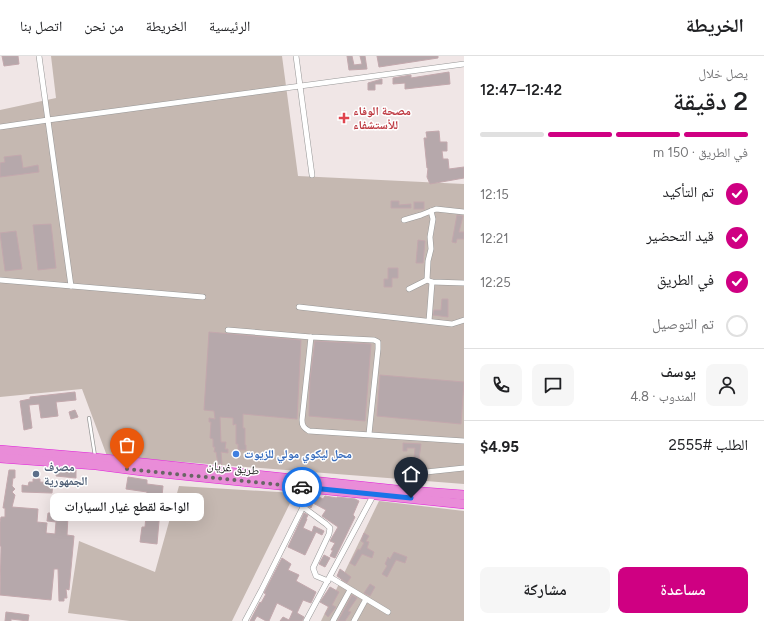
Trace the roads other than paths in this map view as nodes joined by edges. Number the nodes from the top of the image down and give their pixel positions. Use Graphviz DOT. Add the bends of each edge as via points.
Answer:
graph roads {
  1 [pos="39,56"];
  2 [pos="296,56"];
  3 [pos="464,64"];
  4 [pos="300,86"];
  5 [pos="48,120"];
  6 [pos="0,127"];
  7 [pos="312,175"];
  8 [pos="431,211"];
  9 [pos="464,212"];
  10 [pos="404,220"];
  11 [pos="0,280"];
  12 [pos="429,281"];
  13 [pos="464,283"];
  14 [pos="71,286"];
  15 [pos="409,290"];
  16 [pos="202,297"];
  17 [pos="299,307"];
  18 [pos="464,320"];
  19 [pos="429,321"];
  20 [pos="228,330"];
  21 [pos="311,337"];
  22 [pos="89,418"];
  23 [pos="369,434"];
  24 [pos="464,441"];
  25 [pos="0,450"];
  26 [pos="0,458"];
  27 [pos="95,462"];
  28 [pos="464,468"];
  29 [pos="426,472"];
  30 [pos="297,486"];
  31 [pos="317,488"];
  32 [pos="374,494"];
  33 [pos="464,495"];
  34 [pos="464,504"];
  35 [pos="303,507"];
  36 [pos="329,579"];
  37 [pos="350,590"];
  38 [pos="366,600"];
  39 [pos="388,612"];
  40 [pos="245,621"];
  41 [pos="306,621"];
  42 [pos="333,621"];
  43 [pos="354,621"];
  1 -- 5 [label="street"];
  2 -- 4 [label="street"];
  3 -- 4 [label="street"];
  4 -- 5 [label="street"];
  4 -- 7 [label="street"];
  5 -- 6 [label="street"];
  5 -- 14 [label="street"];
  8 -- 9 [label="street" via="440,208"];
  8 -- 10 [label="street"];
  8 -- 12 [label="street" via="433,219 428,261"];
  11 -- 14 [label="street"];
  12 -- 13 [label="street"];
  12 -- 15 [label="street"];
  12 -- 19 [label="street"];
  14 -- 16 [label="street"];
  17 -- 19 [label="street"];
  18 -- 19 [label="street" via="452,324"];
  20 -- 21 [label="street"];
  21 -- 23 [label="street" via="302,425 309,431"];
  21 -- 23 [label="street" via="378,342"];
  22 -- 27 [label="lane"];
  23 -- 24 [label="street"];
  25 -- 27 [label="highway, طريق غريان"];
  26 -- 27 [label="highway, طريق غريان"];
  27 -- 30 [label="highway, طريق غريان" via="142,471"];
  27 -- 33 [label="highway, طريق غريان"];
  28 -- 29 [label="street"];
  30 -- 31 [label="highway, طريق غريان"];
  30 -- 35 [label="street" via="302,494"];
  31 -- 32 [label="highway, طريق غريان"];
  31 -- 35 [label="street"];
  32 -- 34 [label="highway, طريق غريان"];
  32 -- 36 [label="street"];
  35 -- 36 [label="street" via="330,528 313,568 316,576"];
  35 -- 40 [label="street"];
  36 -- 37 [label="street"];
  36 -- 41 [label="street"];
  37 -- 38 [label="street"];
  37 -- 42 [label="street"];
  38 -- 39 [label="street"];
  38 -- 43 [label="street"];
}
